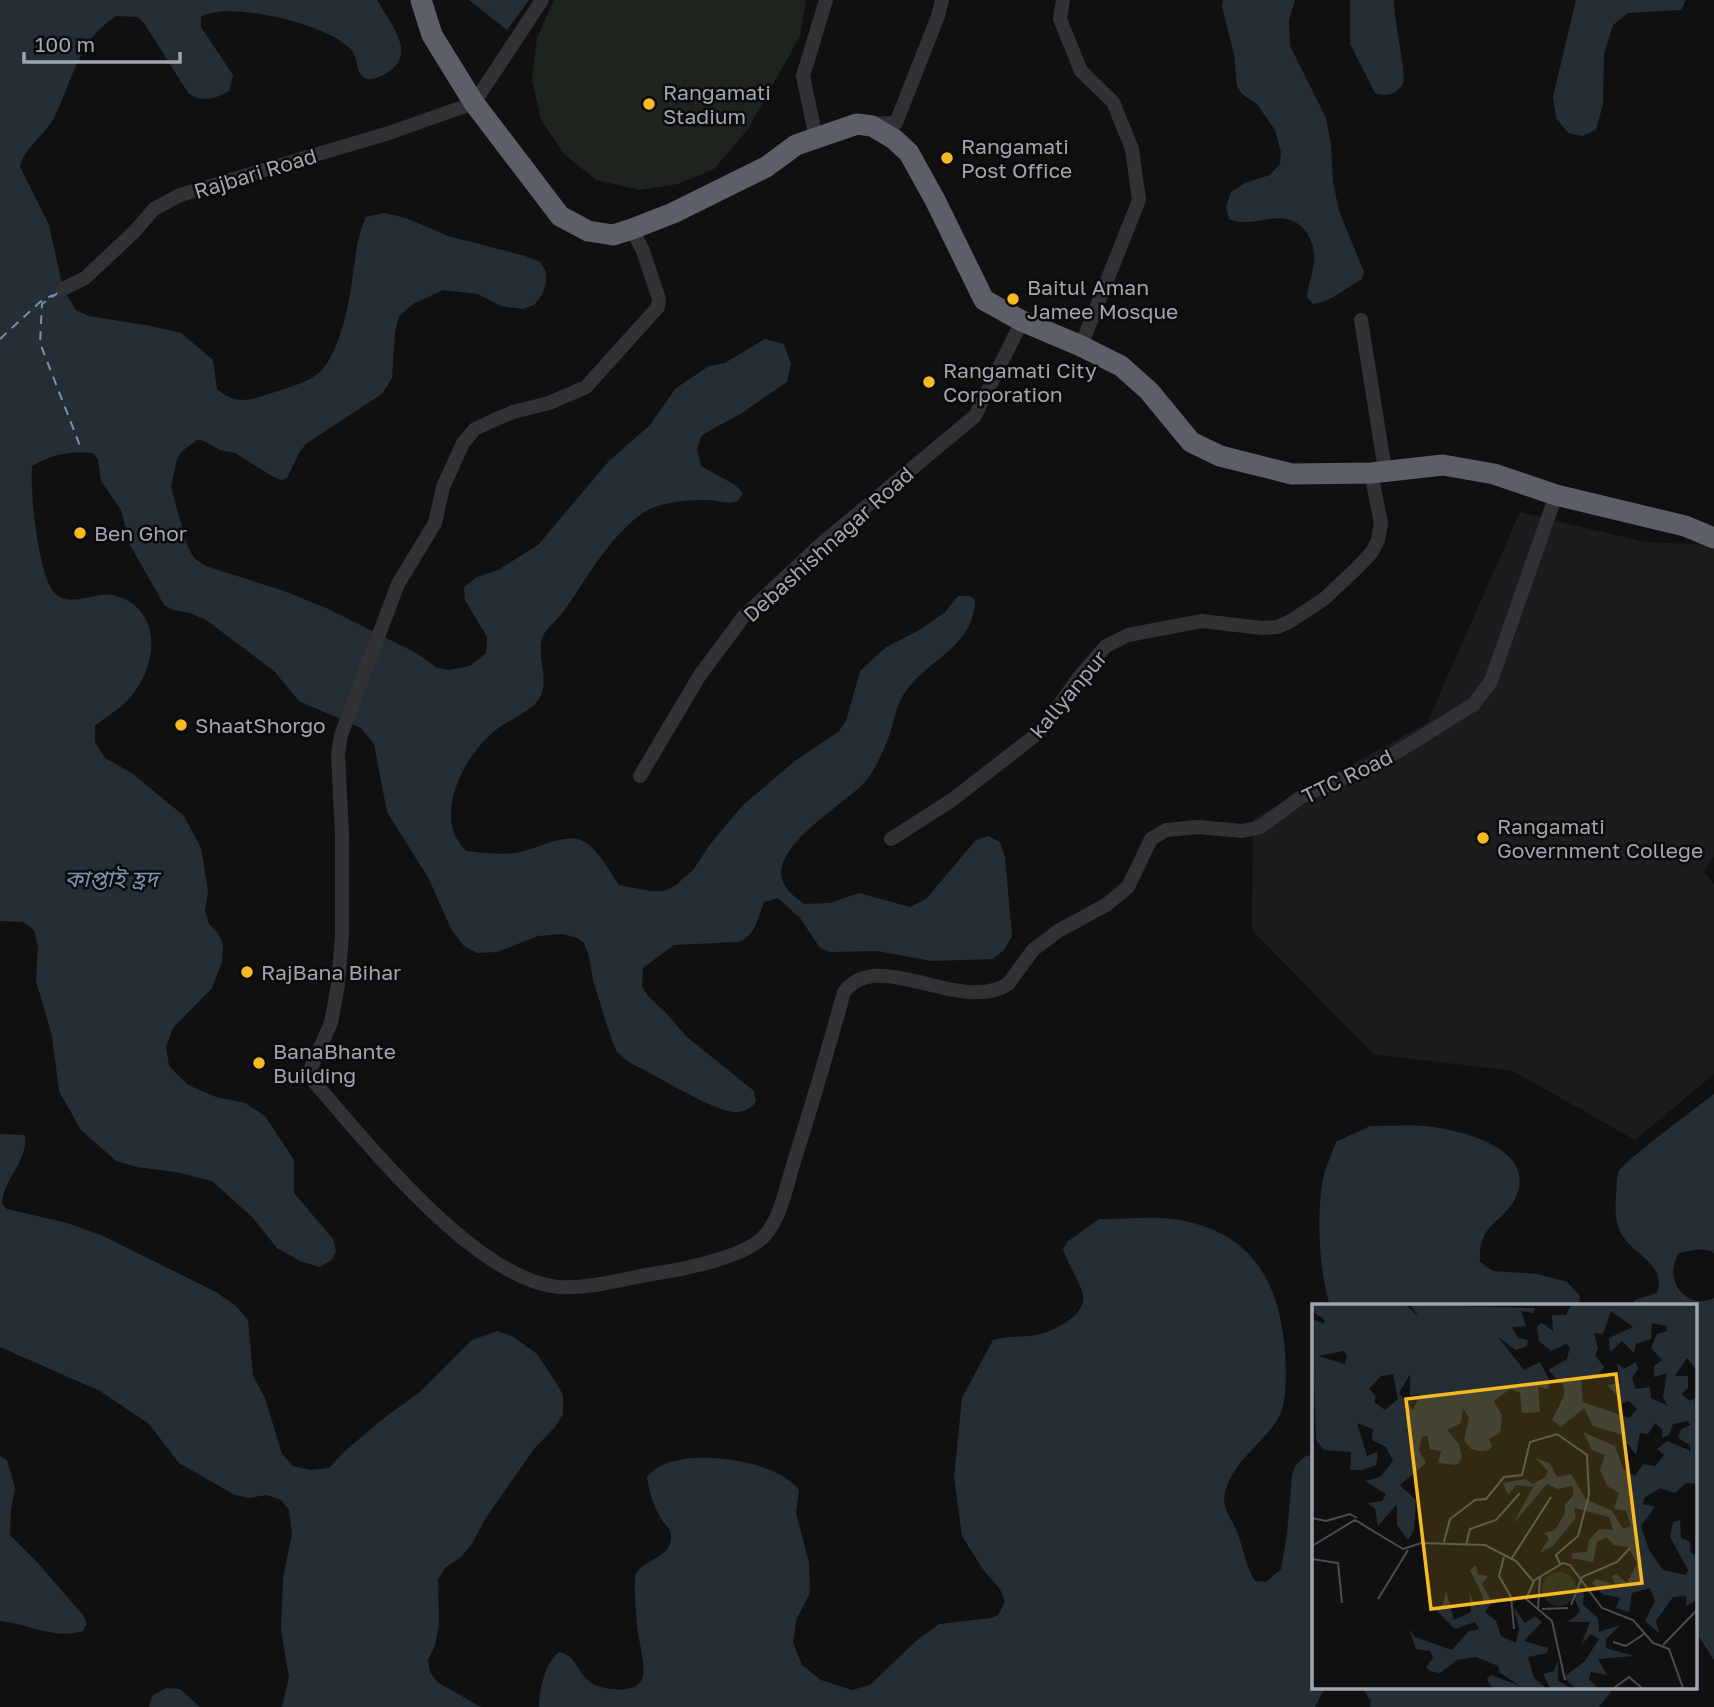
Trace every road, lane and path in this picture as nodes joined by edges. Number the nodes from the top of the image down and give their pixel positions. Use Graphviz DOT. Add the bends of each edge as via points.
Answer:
graph roads {
  1 [pos="421,0"];
  2 [pos="542,0"];
  3 [pos="826,0"];
  4 [pos="942,0"];
  5 [pos="1063,0"];
  6 [pos="474,103"];
  7 [pos="857,124"];
  8 [pos="816,138"];
  9 [pos="632,229"];
  10 [pos="63,289"];
  11 [pos="1361,320"];
  12 [pos="1022,321"];
  13 [pos="1081,346"];
  14 [pos="1378,471"];
  15 [pos="1556,495"];
  16 [pos="1714,538"];
  17 [pos="640,776"];
  18 [pos="891,839"];
  1 -- 6 [label="highway" via="432,35"];
  2 -- 6 [label="street"];
  3 -- 8 [label="street" via="803,76"];
  4 -- 7 [label="street" via="896,123"];
  5 -- 13 [label="street" via="1060,19 1082,71 1113,102 1132,149 1139,200"];
  6 -- 9 [label="highway" via="560,216 588,231 612,234"];
  6 -- 10 [label="street, Rajbari Road" via="180,195 153,209 85,278"];
  7 -- 8 [label="highway"];
  7 -- 12 [label="highway" via="872,126 909,153 984,300"];
  8 -- 9 [label="highway" via="673,213"];
  9 -- 15 [label="street, TTC Road" via="658,307 586,387 494,420 475,429 463,443 443,487 435,523 398,584 338,754 342,834 338,985 331,1023 311,1068 312,1076 432,1211 479,1253 531,1281 582,1287 682,1270 757,1244 775,1220 844,992 852,982 884,975 948,990 989,993 1002,988 1033,950 1128,887 1152,839 1166,830 1260,827 1304,795 1380,762 1474,704 1491,681"];
  11 -- 14 [label="street, kallyanpur"];
  12 -- 13 [label="highway"];
  12 -- 17 [label="street, Debashishnagar Road" via="975,416 820,545 744,616 700,675"];
  13 -- 14 [label="highway" via="1121,366 1149,391 1191,442 1220,456 1292,474"];
  14 -- 15 [label="highway" via="1443,465 1494,474"];
  14 -- 18 [label="street, kallyanpur" via="1378,540 1372,552 1324,599 1277,627 1202,621 1128,635 1106,646 1041,731 952,800"];
  15 -- 16 [label="highway" via="1685,526"];
}
